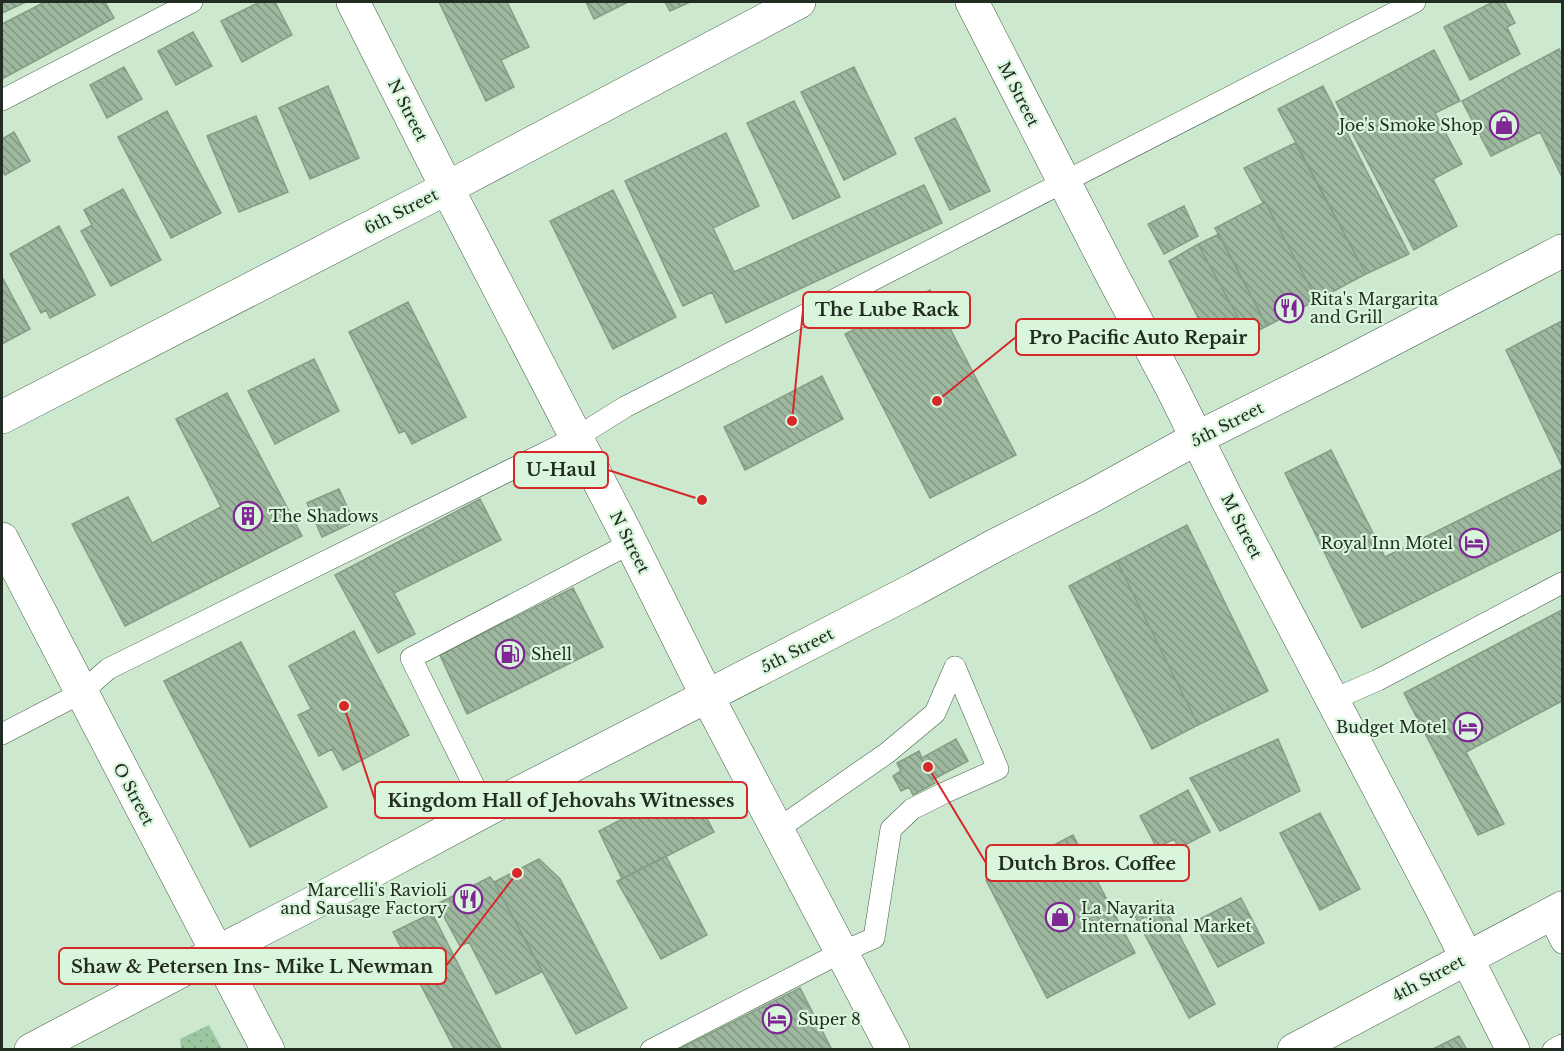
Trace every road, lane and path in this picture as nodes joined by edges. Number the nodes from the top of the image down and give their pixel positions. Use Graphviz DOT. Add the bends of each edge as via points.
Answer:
graph roads {
  1 [pos="192,2"];
  2 [pos="353,2"];
  3 [pos="799,2"];
  4 [pos="972,2"];
  5 [pos="1416,2"];
  6 [pos="2,100"];
  7 [pos="1065,182"];
  8 [pos="447,188"];
  9 [pos="1563,251"];
  10 [pos="2,417"];
  11 [pos="577,437"];
  12 [pos="1197,438"];
  13 [pos="2,539"];
  14 [pos="631,543"];
  15 [pos="1563,583"];
  16 [pos="81,693"];
  17 [pos="707,696"];
  18 [pos="1332,700"];
  19 [pos="2,734"];
  20 [pos="486,810"];
  21 [pos="778,830"];
  22 [pos="1558,922"];
  23 [pos="218,951"];
  24 [pos="842,952"];
  25 [pos="1466,958"];
  26 [pos="1563,1045"];
  27 [pos="31,1050"];
  28 [pos="268,1050"];
  29 [pos="651,1050"];
  30 [pos="893,1050"];
  31 [pos="1294,1050"];
  32 [pos="1513,1050"];
  33 [pos="1553,1050"];
  1 -- 6 [label="lane"];
  2 -- 8 [label="main road, N Street"];
  3 -- 8 [label="main road, 6th Street"];
  4 -- 7 [label="main road, M Street"];
  5 -- 7 [label="lane"];
  7 -- 11 [label="lane" via="625,407"];
  7 -- 12 [label="main road, M Street"];
  8 -- 10 [label="main road, 6th Street"];
  8 -- 11 [label="main road, N Street"];
  9 -- 12 [label="main road, 5th Street"];
  11 -- 14 [label="main road, N Street"];
  11 -- 16 [label="lane" via="108,669"];
  12 -- 17 [label="main road, 5th Street"];
  12 -- 18 [label="main road, M Street"];
  13 -- 16 [label="main road, O Street"];
  14 -- 17 [label="main road, N Street"];
  14 -- 20 [label="lane" via="411,658"];
  15 -- 18 [label="lane"];
  16 -- 19 [label="lane"];
  16 -- 23 [label="main road, O Street"];
  17 -- 20 [label="main road, 5th Street"];
  17 -- 21 [label="main road, N Street"];
  18 -- 25 [label="main road, M Street"];
  20 -- 23 [label="main road, 5th Street"];
  21 -- 24 [label="main road, N Street"];
  21 -- 24 [label="lane" via="887,753 935,713 955,667 998,769 912,809 891,829 874,938"];
  22 -- 25 [label="main road, 4th Street"];
  23 -- 27 [label="main road, 5th Street"];
  23 -- 28 [label="main road, O Street"];
  24 -- 29 [label="lane"];
  24 -- 30 [label="main road, N Street"];
  25 -- 31 [label="main road, 4th Street"];
  25 -- 32 [label="main road, M Street"];
  26 -- 33 [label="lane"];
}
